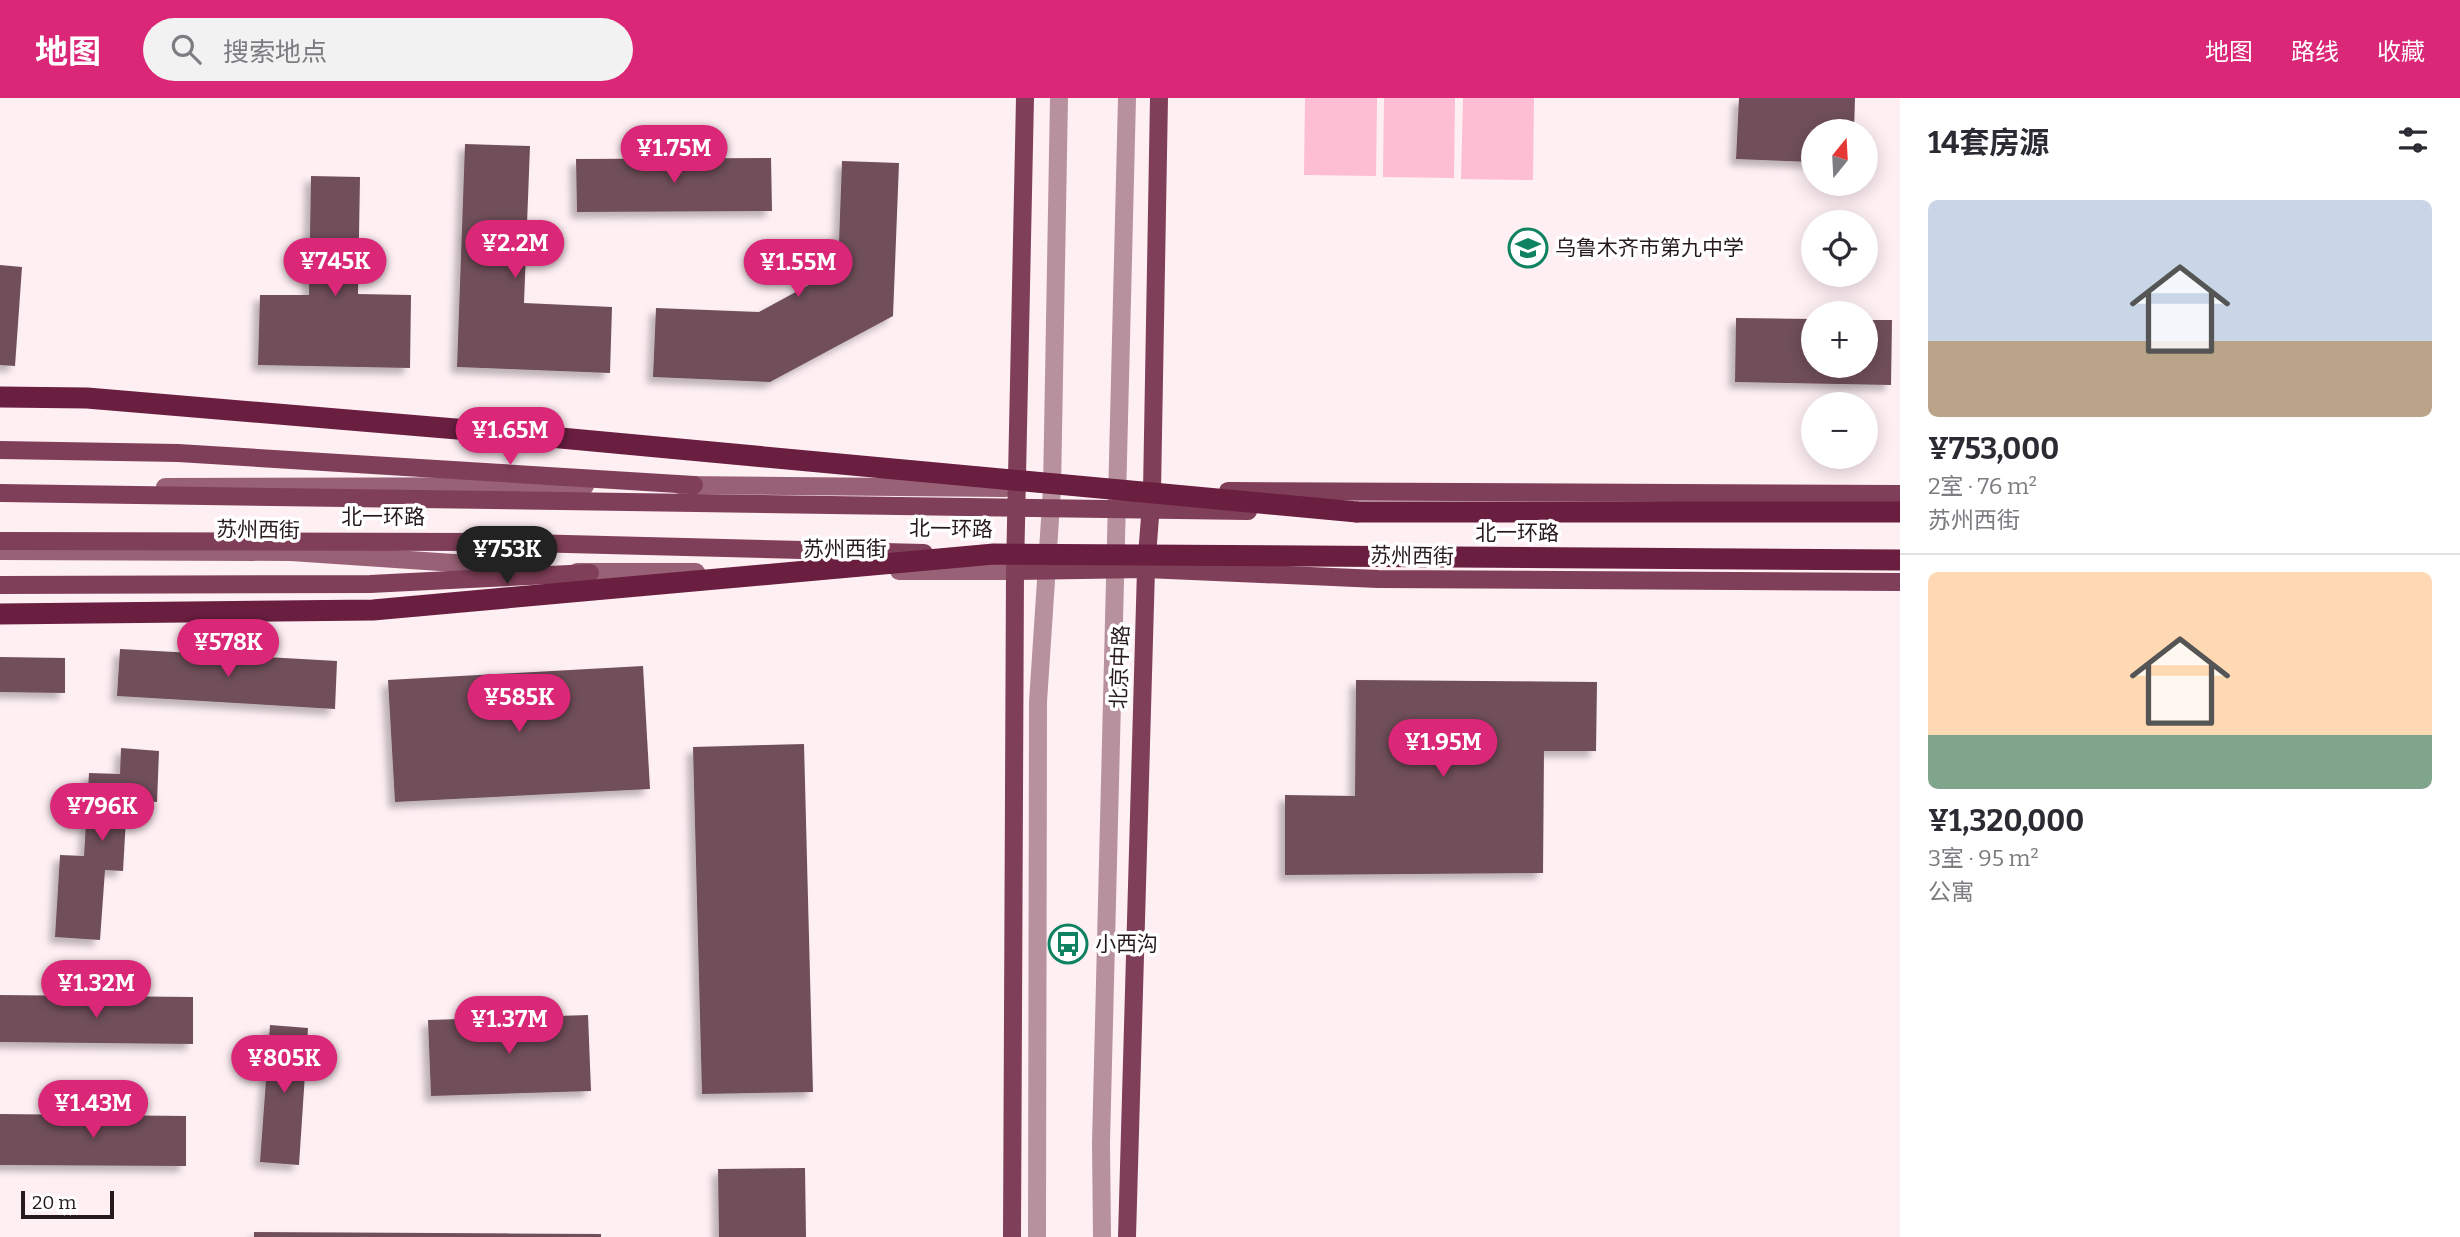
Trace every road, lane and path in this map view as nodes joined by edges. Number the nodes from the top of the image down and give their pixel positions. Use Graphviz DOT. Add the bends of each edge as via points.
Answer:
graph roads {
  1 [pos="1026,98"];
  2 [pos="1059,98"];
  3 [pos="1127,98"];
  4 [pos="1159,98"];
  5 [pos="0,397"];
  6 [pos="0,450"];
  7 [pos="694,485"];
  8 [pos="0,488"];
  9 [pos="1019,488"];
  10 [pos="1052,489"];
  11 [pos="1116,490"];
  12 [pos="1152,491"];
  13 [pos="0,493"];
  14 [pos="1900,494"];
  15 [pos="1357,512"];
  16 [pos="1900,512"];
  17 [pos="0,541"];
  18 [pos="0,551"];
  19 [pos="994,554"];
  20 [pos="1900,561"];
  21 [pos="1046,569"];
  22 [pos="1113,569"];
  23 [pos="1146,569"];
  24 [pos="1015,570"];
  25 [pos="590,573"];
  26 [pos="1900,582"];
  27 [pos="0,584"];
  28 [pos="0,614"];
  29 [pos="1012,1237"];
  30 [pos="1037,1237"];
  31 [pos="1102,1237"];
  32 [pos="1127,1237"];
  1 -- 9 [label="main road"];
  2 -- 10 [label="lane"];
  3 -- 11 [label="lane"];
  4 -- 12 [label="main road, 北京中路"];
  5 -- 15 [label="highway, bridge" via="86,398 525,435"];
  6 -- 7 [label="main road" via="178,453"];
  7 -- 8 [label="main road, 苏州西街"];
  7 -- 9 [label="main road, 苏州西街"];
  9 -- 10 [label="main road, 苏州西街"];
  9 -- 24 [label="main road"];
  10 -- 11 [label="main road, 苏州西街"];
  10 -- 21 [label="lane"];
  11 -- 12 [label="main road, 苏州西街"];
  11 -- 22 [label="lane"];
  12 -- 14 [label="main road, 苏州西街"];
  12 -- 23 [label="main road, 北京中路"];
  13 -- 15 [label="main road, 北一环路, bridge"];
  15 -- 16 [label="highway, 北一环路"];
  17 -- 19 [label="main road, 北一环路, bridge" via="487,542"];
  18 -- 25 [label="main road, 苏州西街" via="291,552"];
  19 -- 20 [label="highway, 北一环路, bridge"];
  19 -- 28 [label="highway, bridge" via="373,610"];
  21 -- 22 [label="main road, 苏州西街"];
  21 -- 24 [label="main road, 苏州西街"];
  21 -- 30 [label="lane" via="1038,702"];
  22 -- 23 [label="main road, 苏州西街"];
  22 -- 31 [label="lane"];
  23 -- 26 [label="main road, 苏州西街" via="1378,579"];
  23 -- 32 [label="main road, 北京中路"];
  24 -- 25 [label="main road, 苏州西街"];
  24 -- 29 [label="main road"];
  25 -- 27 [label="main road" via="370,584"];
}
